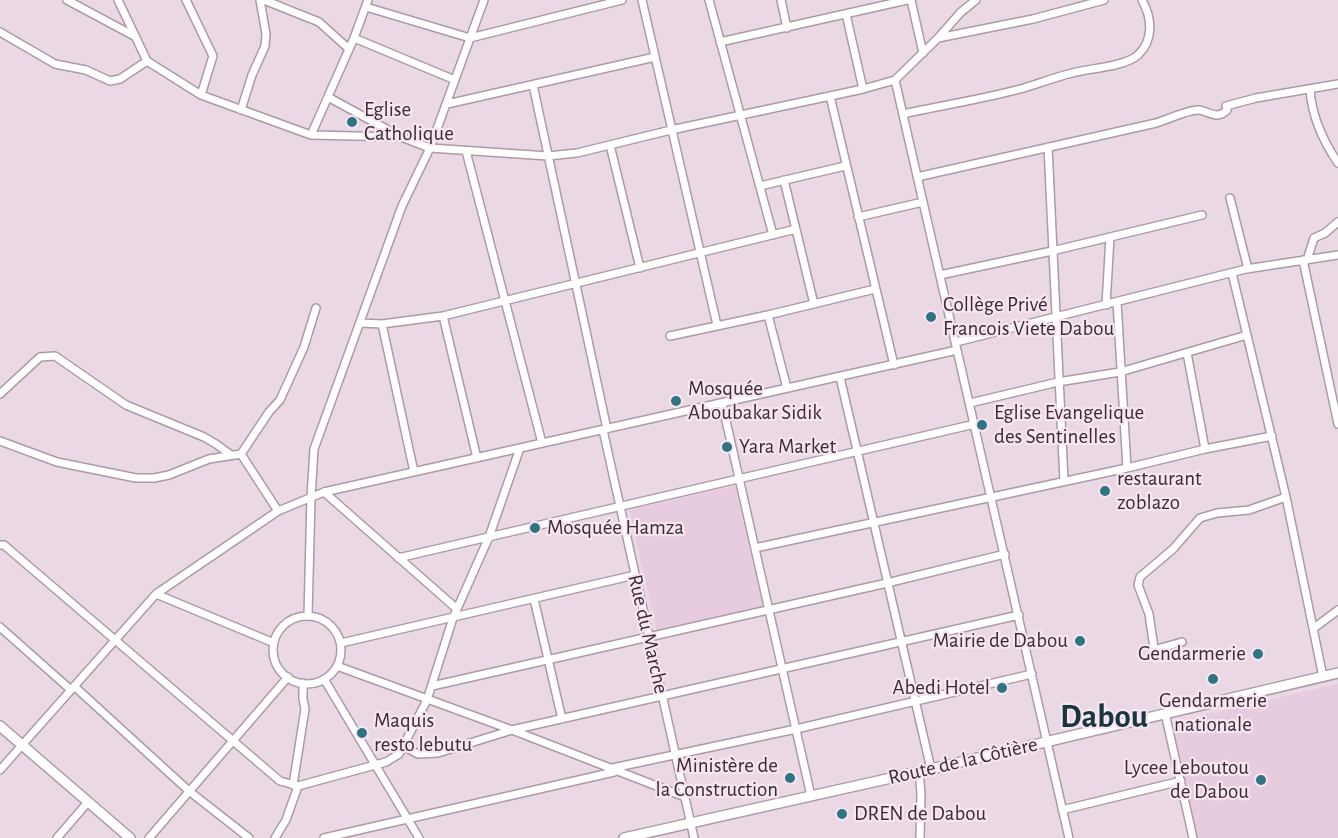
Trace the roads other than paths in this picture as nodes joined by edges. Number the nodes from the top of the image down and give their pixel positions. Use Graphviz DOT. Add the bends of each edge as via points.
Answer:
graph roads {
  1 [pos="67,0"];
  2 [pos="118,0"];
  3 [pos="186,0"];
  4 [pos="262,0"];
  5 [pos="484,0"];
  6 [pos="622,0"];
  7 [pos="642,0"];
  8 [pos="709,0"];
  9 [pos="781,0"];
  10 [pos="909,0"];
  11 [pos="976,0"];
  12 [pos="1104,0"];
  13 [pos="1142,0"];
  14 [pos="367,4"];
  15 [pos="846,14"];
  16 [pos="787,28"];
  17 [pos="0,32"];
  18 [pos="136,37"];
  19 [pos="354,38"];
  20 [pos="470,38"];
  21 [pos="938,38"];
  22 [pos="720,42"];
  23 [pos="349,49"];
  24 [pos="923,53"];
  25 [pos="655,57"];
  26 [pos="147,61"];
  27 [pos="455,80"];
  28 [pos="895,80"];
  29 [pos="1338,84"];
  30 [pos="533,85"];
  31 [pos="863,89"];
  32 [pos="1310,90"];
  33 [pos="201,95"];
  34 [pos="830,96"];
  35 [pos="328,97"];
  36 [pos="447,104"];
  37 [pos="241,110"];
  38 [pos="903,114"];
  39 [pos="741,116"];
  40 [pos="671,130"];
  41 [pos="312,135"];
  42 [pos="401,137"];
  43 [pos="610,145"];
  44 [pos="1048,147"];
  45 [pos="430,148"];
  46 [pos="466,151"];
  47 [pos="548,156"];
  48 [pos="1338,163"];
  49 [pos="845,166"];
  50 [pos="917,177"];
  51 [pos="784,180"];
  52 [pos="760,186"];
  53 [pos="1230,198"];
  54 [pos="923,202"];
  55 [pos="1202,215"];
  56 [pos="858,217"];
  57 [pos="1338,222"];
  58 [pos="796,229"];
  59 [pos="773,235"];
  60 [pos="1110,237"];
  61 [pos="1052,251"];
  62 [pos="700,252"];
  63 [pos="1338,255"];
  64 [pos="1305,260"];
  65 [pos="640,268"];
  66 [pos="1248,269"];
  67 [pos="1232,273"];
  68 [pos="940,275"];
  69 [pos="575,285"];
  70 [pos="875,289"];
  71 [pos="505,301"];
  72 [pos="1117,302"];
  73 [pos="814,304"];
  74 [pos="1106,305"];
  75 [pos="316,308"];
  76 [pos="768,315"];
  77 [pos="443,316"];
  78 [pos="1055,318"];
  79 [pos="361,323"];
  80 [pos="382,324"];
  81 [pos="717,325"];
  82 [pos="1247,335"];
  83 [pos="670,336"];
  84 [pos="957,346"];
  85 [pos="1187,353"];
  86 [pos="894,364"];
  87 [pos="1120,372"];
  88 [pos="840,377"];
  89 [pos="1058,382"];
  90 [pos="787,388"];
  91 [pos="0,394"];
  92 [pos="723,403"];
  93 [pos="969,403"];
  94 [pos="1338,420"];
  95 [pos="975,424"];
  96 [pos="605,429"];
  97 [pos="1272,436"];
  98 [pos="0,441"];
  99 [pos="542,443"];
  100 [pos="520,448"];
  101 [pos="1205,449"];
  102 [pos="856,452"];
  103 [pos="241,454"];
  104 [pos="231,455"];
  105 [pos="477,458"];
  106 [pos="1127,468"];
  107 [pos="414,472"];
  108 [pos="740,479"];
  109 [pos="1064,482"];
  110 [pos="324,492"];
  111 [pos="991,496"];
  112 [pos="311,497"];
  113 [pos="1286,497"];
  114 [pos="620,507"];
  115 [pos="278,511"];
  116 [pos="873,522"];
  117 [pos="489,537"];
  118 [pos="0,544"];
  119 [pos="755,548"];
  120 [pos="1005,554"];
  121 [pos="398,558"];
  122 [pos="635,575"];
  123 [pos="887,583"];
  124 [pos="156,594"];
  125 [pos="534,599"];
  126 [pos="457,609"];
  127 [pos="769,609"];
  128 [pos="1338,610"];
  129 [pos="1019,615"];
  130 [pos="308,616"];
  131 [pos="453,618"];
  132 [pos="0,627"];
  133 [pos="1314,628"];
  134 [pos="649,637"];
  135 [pos="116,639"];
  136 [pos="901,641"];
  137 [pos="1182,642"];
  138 [pos="274,643"];
  139 [pos="341,643"];
  140 [pos="549,660"];
  141 [pos="337,666"];
  142 [pos="782,669"];
  143 [pos="1338,673"];
  144 [pos="1032,674"];
  145 [pos="288,677"];
  146 [pos="1323,677"];
  147 [pos="324,679"];
  148 [pos="303,683"];
  149 [pos="432,687"];
  150 [pos="73,688"];
  151 [pos="663,697"];
  152 [pos="427,700"];
  153 [pos="915,701"];
  154 [pos="1165,713"];
  155 [pos="562,719"];
  156 [pos="0,726"];
  157 [pos="796,729"];
  158 [pos="512,730"];
  159 [pos="233,741"];
  160 [pos="1048,741"];
  161 [pos="22,745"];
  162 [pos="403,746"];
  163 [pos="675,754"];
  164 [pos="375,764"];
  165 [pos="931,769"];
  166 [pos="0,770"];
  167 [pos="611,770"];
  168 [pos="919,772"];
  169 [pos="1181,781"];
  170 [pos="295,786"];
  171 [pos="189,791"];
  172 [pos="811,796"];
  173 [pos="685,797"];
  174 [pos="88,802"];
  175 [pos="1062,810"];
  176 [pos="407,818"];
  177 [pos="691,823"];
  178 [pos="635,837"];
  179 [pos="57,838"];
  180 [pos="130,838"];
  181 [pos="149,838"];
  182 [pos="249,838"];
  183 [pos="275,838"];
  184 [pos="324,838"];
  185 [pos="419,838"];
  186 [pos="624,838"];
  187 [pos="694,838"];
  188 [pos="920,838"];
  189 [pos="1069,838"];
  190 [pos="1193,838"];
  1 -- 18 [label="street"];
  2 -- 18 [label="street"];
  3 -- 33 [label="street" via="212,51"];
  4 -- 23 [label="street" via="319,22"];
  4 -- 37 [label="street" via="265,46"];
  5 -- 20 [label="street"];
  6 -- 20 [label="street"];
  7 -- 25 [label="street"];
  8 -- 22 [label="street"];
  9 -- 16 [label="street"];
  10 -- 15 [label="street"];
  10 -- 24 [label="street"];
  11 -- 21 [label="street"];
  12 -- 21 [label="street"];
  13 -- 38 [label="street" via="1149,36 1137,56 1127,61"];
  14 -- 19 [label="street"];
  14 -- 20 [label="street"];
  15 -- 16 [label="street"];
  15 -- 31 [label="street"];
  16 -- 22 [label="street"];
  17 -- 26 [label="street" via="55,64 86,70 110,81"];
  18 -- 26 [label="street"];
  19 -- 23 [label="street"];
  19 -- 27 [label="street"];
  20 -- 27 [label="street"];
  21 -- 24 [label="street"];
  22 -- 39 [label="street"];
  23 -- 35 [label="street"];
  24 -- 28 [label="street"];
  25 -- 30 [label="street"];
  25 -- 40 [label="street"];
  26 -- 33 [label="street"];
  27 -- 36 [label="street"];
  28 -- 31 [label="street"];
  28 -- 38 [label="street"];
  29 -- 32 [label="street"];
  30 -- 36 [label="street"];
  30 -- 47 [label="street, Rue du Marche"];
  31 -- 34 [label="street"];
  32 -- 44 [label="street" via="1226,106 1227,110 1217,116 1191,110 1164,121"];
  32 -- 48 [label="street" via="1323,139"];
  33 -- 37 [label="street"];
  34 -- 39 [label="street"];
  34 -- 49 [label="street"];
  35 -- 41 [label="street"];
  35 -- 42 [label="street"];
  36 -- 45 [label="street"];
  37 -- 41 [label="street"];
  38 -- 50 [label="street"];
  39 -- 40 [label="street"];
  39 -- 52 [label="street"];
  40 -- 43 [label="street"];
  40 -- 62 [label="street"];
  41 -- 42 [label="street"];
  42 -- 45 [label="street"];
  43 -- 47 [label="street"];
  43 -- 65 [label="street"];
  44 -- 50 [label="street"];
  44 -- 61 [label="street"];
  45 -- 46 [label="street"];
  45 -- 79 [label="street" via="402,206"];
  46 -- 47 [label="street"];
  46 -- 71 [label="street"];
  47 -- 69 [label="street, Rue du Marche"];
  49 -- 51 [label="street"];
  49 -- 56 [label="street"];
  50 -- 54 [label="street"];
  51 -- 52 [label="street"];
  51 -- 58 [label="street"];
  52 -- 59 [label="street"];
  53 -- 66 [label="street"];
  54 -- 56 [label="street"];
  54 -- 68 [label="street"];
  55 -- 60 [label="street"];
  56 -- 70 [label="street"];
  57 -- 64 [label="street" via="1314,238"];
  58 -- 59 [label="street"];
  58 -- 73 [label="street"];
  59 -- 62 [label="street"];
  60 -- 61 [label="street"];
  60 -- 74 [label="street"];
  61 -- 68 [label="street"];
  61 -- 78 [label="street"];
  62 -- 65 [label="street"];
  62 -- 81 [label="street"];
  63 -- 64 [label="street"];
  64 -- 66 [label="street"];
  64 -- 94 [label="street"];
  65 -- 69 [label="street"];
  66 -- 67 [label="street"];
  67 -- 72 [label="street"];
  67 -- 82 [label="street"];
  68 -- 84 [label="street"];
  69 -- 71 [label="street"];
  69 -- 96 [label="street, Rue du Marche"];
  70 -- 73 [label="street"];
  70 -- 86 [label="street"];
  71 -- 77 [label="street"];
  71 -- 99 [label="street"];
  72 -- 74 [label="street"];
  72 -- 87 [label="street"];
  73 -- 76 [label="street"];
  74 -- 78 [label="street"];
  75 -- 103 [label="street" via="304,347 280,400"];
  76 -- 81 [label="street"];
  76 -- 90 [label="street"];
  77 -- 80 [label="street"];
  77 -- 105 [label="street"];
  78 -- 84 [label="street"];
  78 -- 89 [label="street"];
  79 -- 80 [label="street"];
  79 -- 112 [label="street" via="314,449"];
  80 -- 107 [label="street"];
  81 -- 83 [label="street"];
  82 -- 85 [label="street"];
  82 -- 97 [label="street"];
  84 -- 86 [label="street"];
  84 -- 93 [label="street"];
  85 -- 87 [label="street"];
  85 -- 101 [label="street"];
  86 -- 88 [label="street"];
  87 -- 89 [label="street"];
  87 -- 106 [label="street"];
  88 -- 90 [label="street"];
  88 -- 102 [label="street"];
  89 -- 93 [label="street"];
  89 -- 109 [label="street"];
  90 -- 92 [label="street"];
  91 -- 104 [label="street" via="40,357 55,356 126,405 204,437"];
  92 -- 96 [label="street"];
  92 -- 108 [label="street"];
  93 -- 95 [label="street"];
  95 -- 102 [label="street"];
  95 -- 111 [label="street"];
  96 -- 99 [label="street"];
  96 -- 114 [label="street, Rue du Marche"];
  97 -- 101 [label="street"];
  97 -- 113 [label="street"];
  98 -- 104 [label="street" via="57,462 136,477 169,476 209,459"];
  99 -- 100 [label="street"];
  100 -- 105 [label="street"];
  100 -- 117 [label="street"];
  101 -- 106 [label="street"];
  102 -- 108 [label="street"];
  102 -- 116 [label="street"];
  103 -- 104 [label="street"];
  103 -- 115 [label="street"];
  105 -- 107 [label="street"];
  106 -- 109 [label="street"];
  107 -- 110 [label="street"];
  108 -- 114 [label="street"];
  108 -- 119 [label="street"];
  109 -- 111 [label="street"];
  110 -- 112 [label="street"];
  110 -- 121 [label="street"];
  111 -- 116 [label="street"];
  111 -- 120 [label="street"];
  112 -- 115 [label="street"];
  112 -- 130 [label="street"];
  113 -- 133 [label="street"];
  113 -- 137 [label="street" via="1249,510 1200,518 1173,549 1140,577 1138,585 1149,614 1154,648"];
  114 -- 117 [label="street"];
  114 -- 122 [label="street, Rue du Marche"];
  115 -- 124 [label="street"];
  116 -- 119 [label="street"];
  116 -- 123 [label="street"];
  117 -- 121 [label="street"];
  117 -- 126 [label="street"];
  118 -- 135 [label="street"];
  119 -- 127 [label="street"];
  120 -- 123 [label="street"];
  120 -- 129 [label="street"];
  121 -- 126 [label="street"];
  122 -- 125 [label="street"];
  122 -- 134 [label="street, Rue du Marche"];
  123 -- 127 [label="street"];
  123 -- 136 [label="street"];
  124 -- 135 [label="street"];
  124 -- 138 [label="street"];
  125 -- 131 [label="street"];
  125 -- 140 [label="street"];
  126 -- 131 [label="street"];
  127 -- 134 [label="street"];
  127 -- 142 [label="street"];
  128 -- 133 [label="street"];
  129 -- 136 [label="street"];
  129 -- 144 [label="street"];
  130 -- 138 [label="street" via="286,623"];
  130 -- 139 [label="street" via="329,624"];
  131 -- 139 [label="street"];
  131 -- 149 [label="street"];
  132 -- 150 [label="street"];
  133 -- 146 [label="street"];
  134 -- 140 [label="street"];
  134 -- 151 [label="street, Rue du Marche"];
  135 -- 150 [label="street"];
  135 -- 159 [label="street"];
  136 -- 142 [label="street"];
  136 -- 153 [label="street"];
  138 -- 145 [label="street" via="276,662"];
  139 -- 141 [label="street"];
  140 -- 149 [label="street"];
  140 -- 155 [label="street"];
  141 -- 147 [label="street"];
  141 -- 152 [label="street"];
  142 -- 151 [label="street"];
  142 -- 157 [label="street"];
  143 -- 146 [label="main road, Route de la Côtière"];
  144 -- 153 [label="street"];
  144 -- 160 [label="street"];
  145 -- 148 [label="street"];
  145 -- 159 [label="street"];
  146 -- 154 [label="main road, Route de la Côtière"];
  147 -- 148 [label="street"];
  147 -- 164 [label="street"];
  148 -- 170 [label="street" via="305,708"];
  149 -- 152 [label="street"];
  150 -- 161 [label="street"];
  150 -- 171 [label="street"];
  151 -- 155 [label="street"];
  151 -- 163 [label="street, Rue du Marche"];
  152 -- 158 [label="street"];
  152 -- 162 [label="street"];
  153 -- 157 [label="street"];
  153 -- 165 [label="street"];
  154 -- 160 [label="main road, Route de la Côtière"];
  154 -- 169 [label="street"];
  155 -- 158 [label="street"];
  156 -- 161 [label="main road"];
  157 -- 163 [label="street"];
  157 -- 172 [label="street"];
  158 -- 162 [label="street" via="427,754"];
  158 -- 167 [label="street"];
  159 -- 170 [label="street" via="280,781"];
  159 -- 171 [label="street"];
  160 -- 165 [label="main road, Route de la Côtière"];
  160 -- 175 [label="street"];
  161 -- 166 [label="street"];
  161 -- 174 [label="main road"];
  162 -- 164 [label="street" via="393,759"];
  163 -- 167 [label="street"];
  163 -- 173 [label="street, Rue du Marche"];
  164 -- 170 [label="street"];
  164 -- 176 [label="street"];
  165 -- 168 [label="main road, Route de la Côtière"];
  167 -- 173 [label="street"];
  167 -- 176 [label="street"];
  168 -- 172 [label="main road, Route de la Côtière"];
  168 -- 188 [label="street"];
  169 -- 175 [label="street"];
  169 -- 190 [label="street"];
  170 -- 183 [label="street" via="286,820"];
  171 -- 181 [label="street"];
  171 -- 182 [label="street"];
  172 -- 177 [label="main road, Route de la Côtière"];
  173 -- 177 [label="street, Rue du Marche"];
  174 -- 179 [label="street"];
  174 -- 180 [label="main road"];
  175 -- 189 [label="street"];
  176 -- 184 [label="street"];
  176 -- 185 [label="street"];
  177 -- 178 [label="main road, Route de la Côtière"];
  177 -- 187 [label="street, Rue du Marche"];
  178 -- 186 [label="main road, Route de la Côtière"];
}
